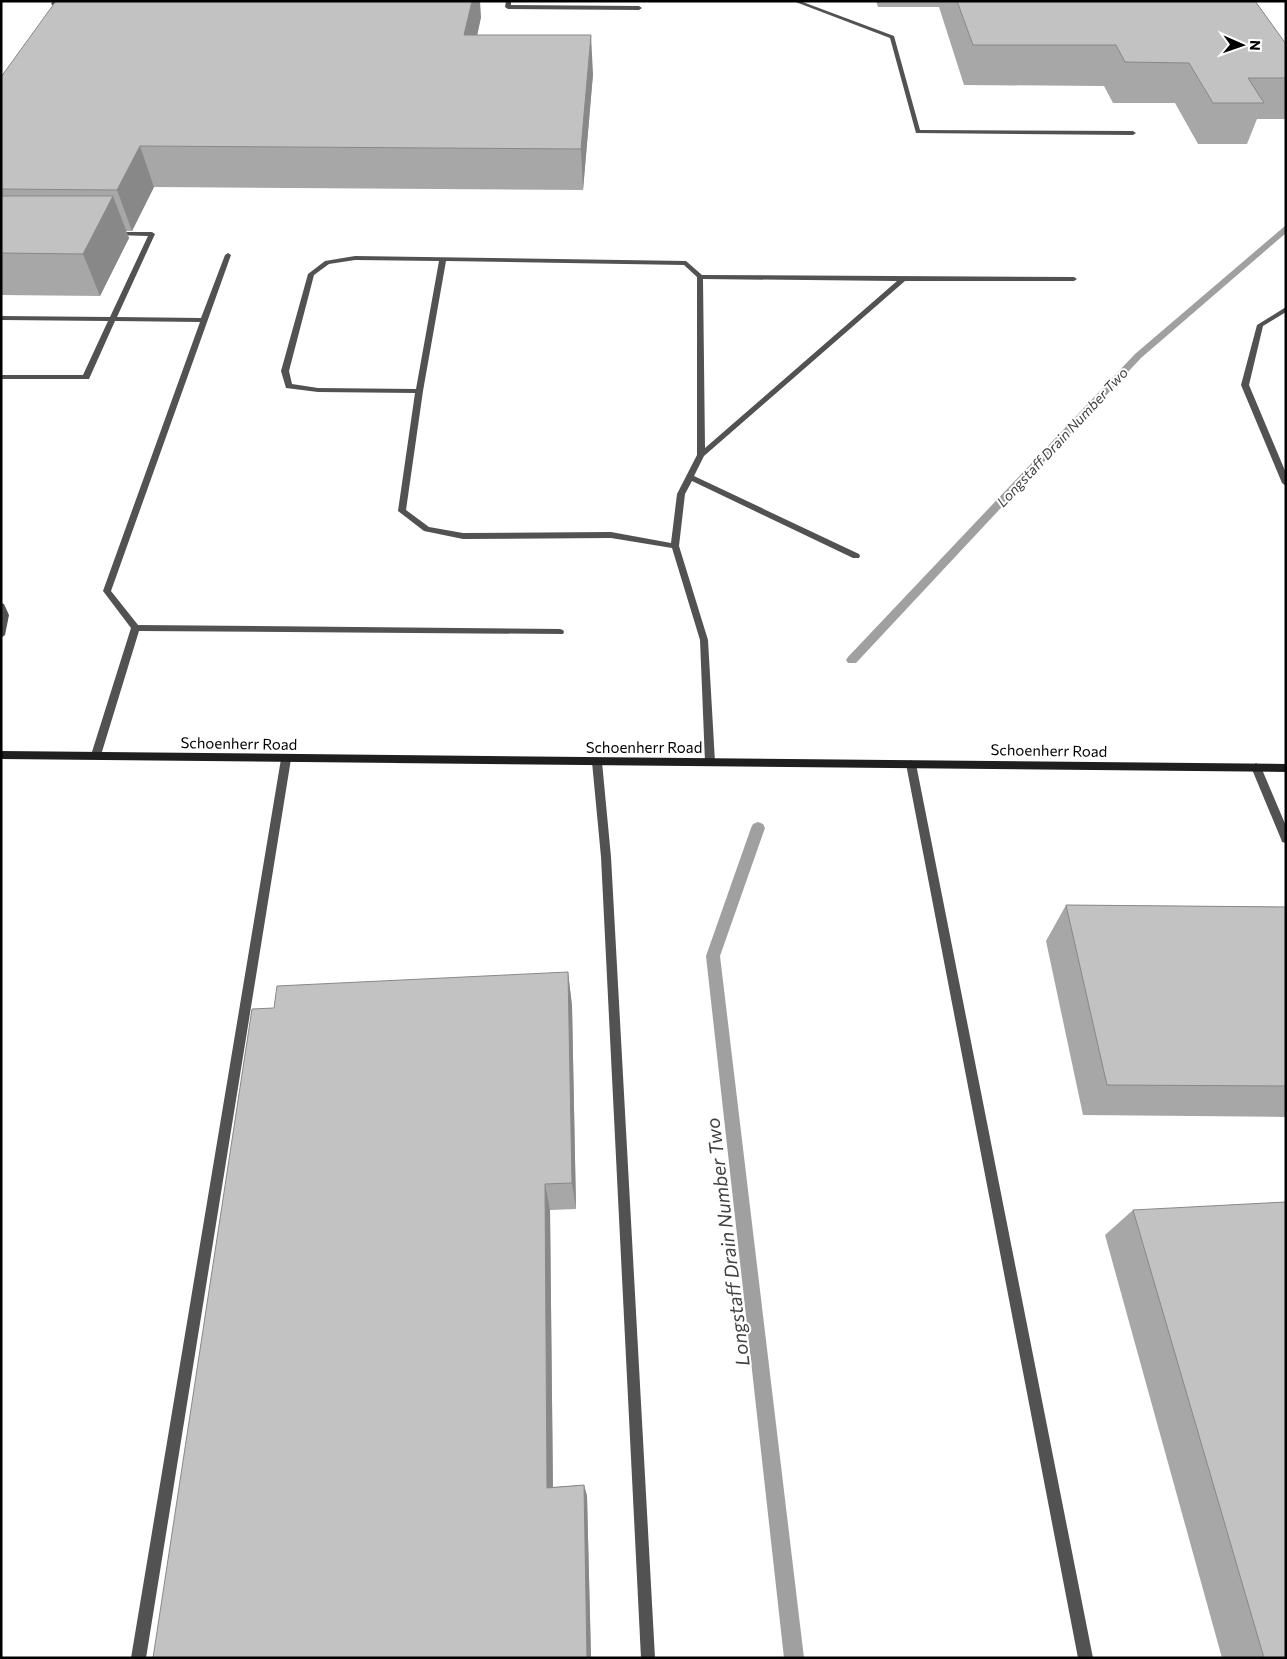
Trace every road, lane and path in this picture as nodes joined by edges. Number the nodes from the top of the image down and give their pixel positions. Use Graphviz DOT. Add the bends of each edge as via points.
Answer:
graph roads {
  1 [pos="509,1"];
  2 [pos="795,1"];
  3 [pos="639,8"];
  4 [pos="1133,132"];
  5 [pos="105,234"];
  6 [pos="228,255"];
  7 [pos="443,259"];
  8 [pos="700,277"];
  9 [pos="904,279"];
  10 [pos="1074,279"];
  11 [pos="1286,309"];
  12 [pos="1,318"];
  13 [pos="114,319"];
  14 [pos="204,320"];
  15 [pos="1,377"];
  16 [pos="419,391"];
  17 [pos="701,455"];
  18 [pos="690,477"];
  19 [pos="1286,483"];
  20 [pos="675,546"];
  21 [pos="856,556"];
  22 [pos="1,606"];
  23 [pos="3,615"];
  24 [pos="136,628"];
  25 [pos="560,632"];
  26 [pos="1,635"];
  27 [pos="1,755"];
  28 [pos="96,755"];
  29 [pos="286,759"];
  30 [pos="597,762"];
  31 [pos="710,762"];
  32 [pos="911,764"];
  33 [pos="1256,767"];
  34 [pos="1286,768"];
  35 [pos="1286,839"];
  36 [pos="138,1658"];
  37 [pos="648,1658"];
  38 [pos="1086,1658"];
  1 -- 3 [label="lane" via="508,7"];
  2 -- 4 [label="lane" via="892,37 918,132"];
  5 -- 13 [label="lane" via="152,234"];
  6 -- 14 [label="lane"];
  7 -- 8 [label="lane" via="686,263"];
  7 -- 16 [label="lane"];
  7 -- 16 [label="lane" via="355,258 327,262 310,274 285,371 289,386 318,390"];
  8 -- 9 [label="lane"];
  8 -- 17 [label="lane"];
  9 -- 10 [label="lane"];
  9 -- 17 [label="lane"];
  11 -- 19 [label="lane" via="1260,325 1246,385"];
  12 -- 13 [label="lane"];
  13 -- 14 [label="lane"];
  13 -- 15 [label="lane" via="86,377"];
  14 -- 24 [label="lane" via="107,591"];
  16 -- 20 [label="lane" via="402,512 427,529 463,536 611,535"];
  17 -- 18 [label="lane"];
  18 -- 20 [label="lane" via="681,494"];
  18 -- 21 [label="lane"];
  20 -- 31 [label="lane" via="704,640"];
  22 -- 23 [label="lane"];
  23 -- 26 [label="lane"];
  24 -- 25 [label="lane"];
  24 -- 28 [label="lane"];
  27 -- 28 [label="street, Schoenherr Road"];
  28 -- 29 [label="street, Schoenherr Road"];
  29 -- 30 [label="street, Schoenherr Road"];
  29 -- 36 [label="lane"];
  30 -- 31 [label="street, Schoenherr Road"];
  30 -- 37 [label="lane" via="606,857"];
  31 -- 32 [label="street, Schoenherr Road"];
  32 -- 33 [label="street, Schoenherr Road"];
  32 -- 38 [label="lane"];
  33 -- 34 [label="street, Schoenherr Road"];
  33 -- 35 [label="lane"];
}
